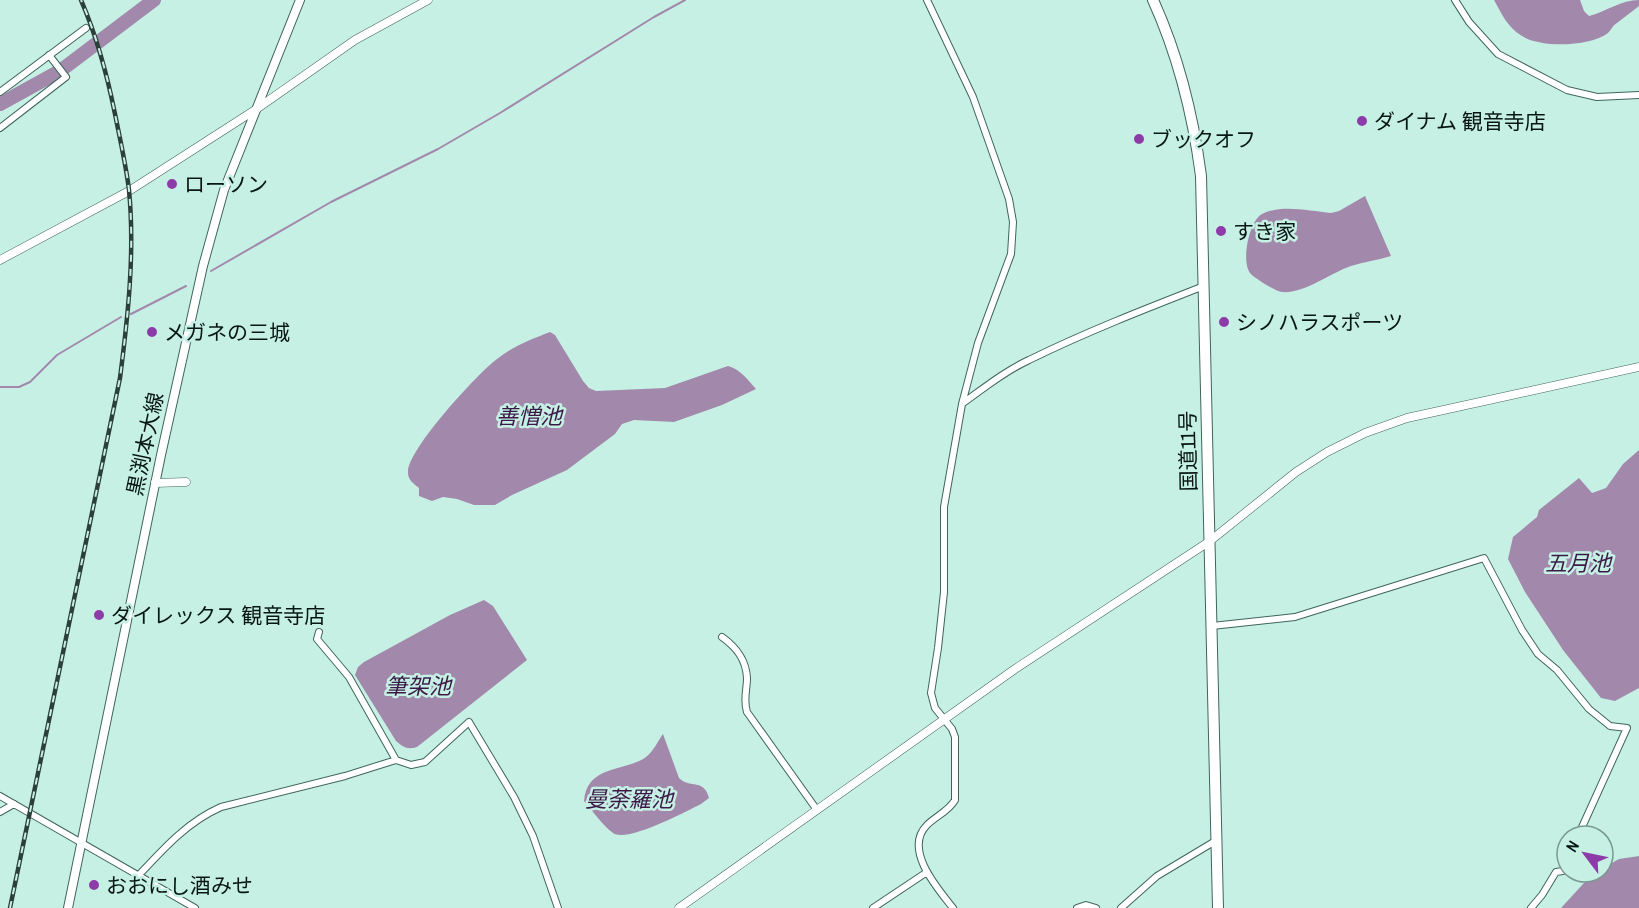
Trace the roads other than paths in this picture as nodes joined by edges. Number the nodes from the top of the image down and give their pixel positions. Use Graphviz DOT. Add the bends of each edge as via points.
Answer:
graph roads {
  1 [pos="300,0"];
  2 [pos="428,0"];
  3 [pos="927,0"];
  4 [pos="1153,0"];
  5 [pos="1455,0"];
  6 [pos="86,28"];
  7 [pos="49,55"];
  8 [pos="0,92"];
  9 [pos="1639,95"];
  10 [pos="255,110"];
  11 [pos="0,128"];
  12 [pos="0,260"];
  13 [pos="1204,286"];
  14 [pos="1639,367"];
  15 [pos="963,404"];
  16 [pos="186,482"];
  17 [pos="155,483"];
  18 [pos="1210,541"];
  19 [pos="1212,626"];
  20 [pos="319,632"];
  21 [pos="722,637"];
  22 [pos="944,719"];
  23 [pos="396,760"];
  24 [pos="0,795"];
  25 [pos="14,804"];
  26 [pos="817,810"];
  27 [pos="0,812"];
  28 [pos="1583,824"];
  29 [pos="1217,840"];
  30 [pos="82,844"];
  31 [pos="927,872"];
  32 [pos="1555,874"];
  33 [pos="138,876"];
  34 [pos="68,908"];
  35 [pos="195,908"];
  36 [pos="558,908"];
  37 [pos="679,908"];
  38 [pos="873,908"];
  39 [pos="953,908"];
  40 [pos="1077,908"];
  41 [pos="1096,908"];
  42 [pos="1121,908"];
  43 [pos="1218,908"];
  44 [pos="1531,908"];
  1 -- 10 [label="main road, 黒渕本大線"];
  2 -- 10 [label="street" via="355,40"];
  3 -- 15 [label="street" via="973,97 1009,199 1013,222 1011,254 978,343"];
  4 -- 13 [label="highway, 国道11号" via="1177,61 1195,132 1203,205"];
  5 -- 9 [label="street" via="1498,54 1567,90 1597,97"];
  6 -- 7 [label="street"];
  7 -- 8 [label="street"];
  7 -- 11 [label="street" via="66,77"];
  10 -- 12 [label="street" via="129,191"];
  10 -- 17 [label="main road, 黒渕本大線" via="207,247"];
  13 -- 15 [label="street" via="1028,360"];
  13 -- 18 [label="highway, 国道11号"];
  14 -- 18 [label="street" via="1460,405 1375,429 1296,472"];
  15 -- 22 [label="street" via="944,507 944,592 931,693 935,708"];
  16 -- 17 [label="street"];
  17 -- 30 [label="main road, 黒渕本大線"];
  18 -- 19 [label="highway, 国道11号"];
  18 -- 22 [label="street"];
  19 -- 28 [label="street" via="1295,617 1485,558 1538,654 1557,670 1589,710 1610,726 1627,728"];
  19 -- 29 [label="highway, 国道11号"];
  20 -- 23 [label="street" via="317,639 349,677"];
  21 -- 26 [label="street" via="736,647 744,662 747,712"];
  22 -- 26 [label="street"];
  22 -- 31 [label="street" via="955,737 955,800 925,827 917,840"];
  23 -- 33 [label="street" via="206,813"];
  23 -- 36 [label="street" via="411,765 425,762 469,722 533,836"];
  24 -- 25 [label="street"];
  25 -- 27 [label="street"];
  25 -- 30 [label="street"];
  26 -- 37 [label="street"];
  29 -- 42 [label="street" via="1157,876"];
  29 -- 43 [label="highway, 国道11号"];
  30 -- 33 [label="street"];
  30 -- 34 [label="main road, 黒渕本大線"];
  31 -- 38 [label="street"];
  31 -- 39 [label="street"];
  32 -- 44 [label="street"];
  33 -- 35 [label="street"];
  40 -- 41 [label="street"];
}
